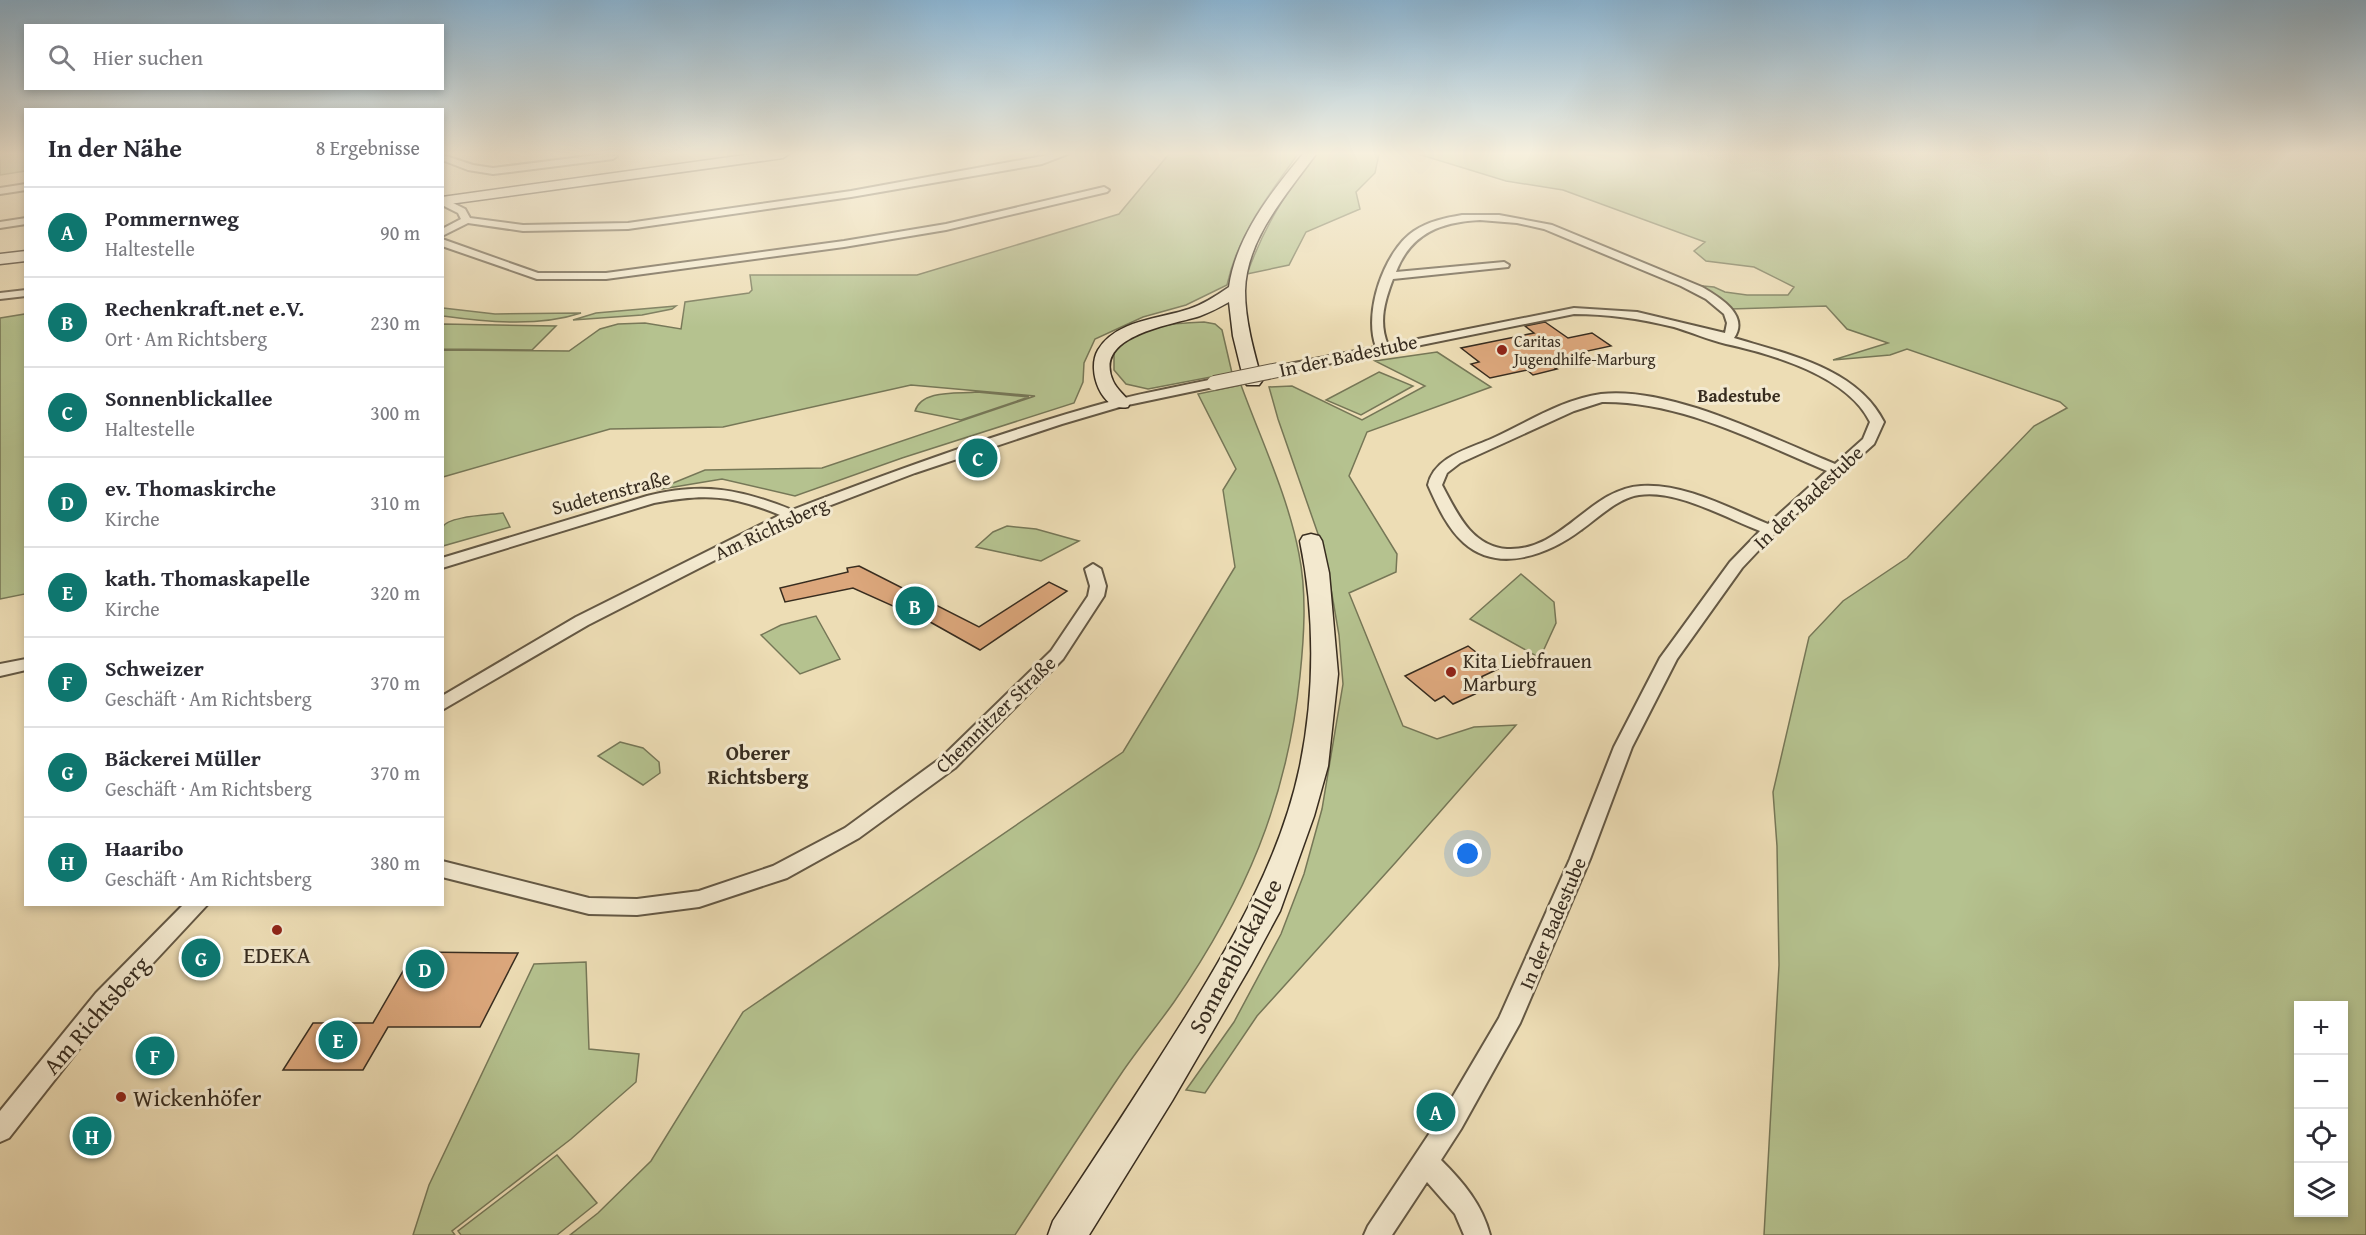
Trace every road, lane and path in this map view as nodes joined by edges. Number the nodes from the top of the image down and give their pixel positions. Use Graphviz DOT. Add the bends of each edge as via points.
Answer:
graph roads {
  1 [pos="462,212"];
  2 [pos="728,212"];
  3 [pos="1012,212"];
  4 [pos="1269,212"];
  5 [pos="465,220"];
  6 [pos="24,221"];
  7 [pos="0,225"];
  8 [pos="444,232"];
  9 [pos="444,243"];
  10 [pos="24,256"];
  11 [pos="0,259"];
  12 [pos="1504,265"];
  13 [pos="1388,276"];
  14 [pos="1237,289"];
  15 [pos="24,293"];
  16 [pos="0,296"];
  17 [pos="1200,310"];
  18 [pos="1239,314"];
  19 [pos="1180,317"];
  20 [pos="1726,340"];
  21 [pos="1383,348"];
  22 [pos="1253,381"];
  23 [pos="1121,403"];
  24 [pos="1837,470"];
  25 [pos="792,515"];
  26 [pos="1770,530"];
  27 [pos="1311,541"];
  28 [pos="444,561"];
  29 [pos="1093,569"];
  30 [pos="24,664"];
  31 [pos="0,670"];
  32 [pos="444,703"];
  33 [pos="444,869"];
  34 [pos="196,906"];
  35 [pos="0,1130"];
  36 [pos="1426,1163"];
  37 [pos="1067,1235"];
  38 [pos="1377,1235"];
  39 [pos="1477,1235"];
  1 -- 5 [label="street"];
  2 -- 5 [label="street" via="637,225 548,229"];
  3 -- 9 [label="street" via="844,244 606,276 537,276"];
  4 -- 14 [label="main road" via="1256,229 1240,269"];
  5 -- 8 [label="street"];
  6 -- 7 [label="street"];
  10 -- 11 [label="main road"];
  12 -- 13 [label="street"];
  13 -- 20 [label="street" via="1407,242 1427,227 1463,219 1519,220 1551,228 1701,292 1730,315 1734,326"];
  13 -- 21 [label="street" via="1377,306 1376,334"];
  14 -- 17 [label="main road"];
  14 -- 18 [label="main road"];
  15 -- 16 [label="street"];
  17 -- 18 [label="main road"];
  17 -- 19 [label="main road"];
  18 -- 19 [label="main road"];
  18 -- 22 [label="main road"];
  19 -- 23 [label="main road" via="1128,332 1101,359 1102,380"];
  20 -- 21 [label="street, In der Badestube" via="1655,319 1587,310"];
  20 -- 24 [label="street, In der Badestube" via="1812,368 1843,384 1866,403 1877,422 1874,432"];
  21 -- 23 [label="street, In der Badestube, bridge"];
  23 -- 25 [label="street, Am Richtsberg" via="1001,439"];
  24 -- 26 [label="street, In der Badestube"];
  24 -- 26 [label="street" via="1690,413 1657,403 1602,398 1548,417 1455,460 1440,472 1435,485 1462,531 1479,545 1506,553 1540,549 1620,496 1641,490 1674,494"];
  25 -- 28 [label="street, Sudetenstraße" via="736,495 674,495"];
  25 -- 32 [label="street, Am Richtsberg" via="582,621"];
  26 -- 36 [label="street, In der Badestube" via="1736,565 1669,658 1623,747 1508,1023"];
  27 -- 37 [label="main road, Sonnenblickallee" via="1318,573 1325,674 1314,766 1285,859 1240,956"];
  29 -- 33 [label="street, Chemnitzer Straße" via="1098,586 1096,596 1058,655 948,764 852,833 780,872 699,899 637,907 589,906"];
  30 -- 31 [label="street"];
  34 -- 35 [label="street, Am Richtsberg" via="105,1000"];
  36 -- 38 [label="street, In der Badestube"];
  36 -- 39 [label="street" via="1455,1193 1476,1225"];
}
